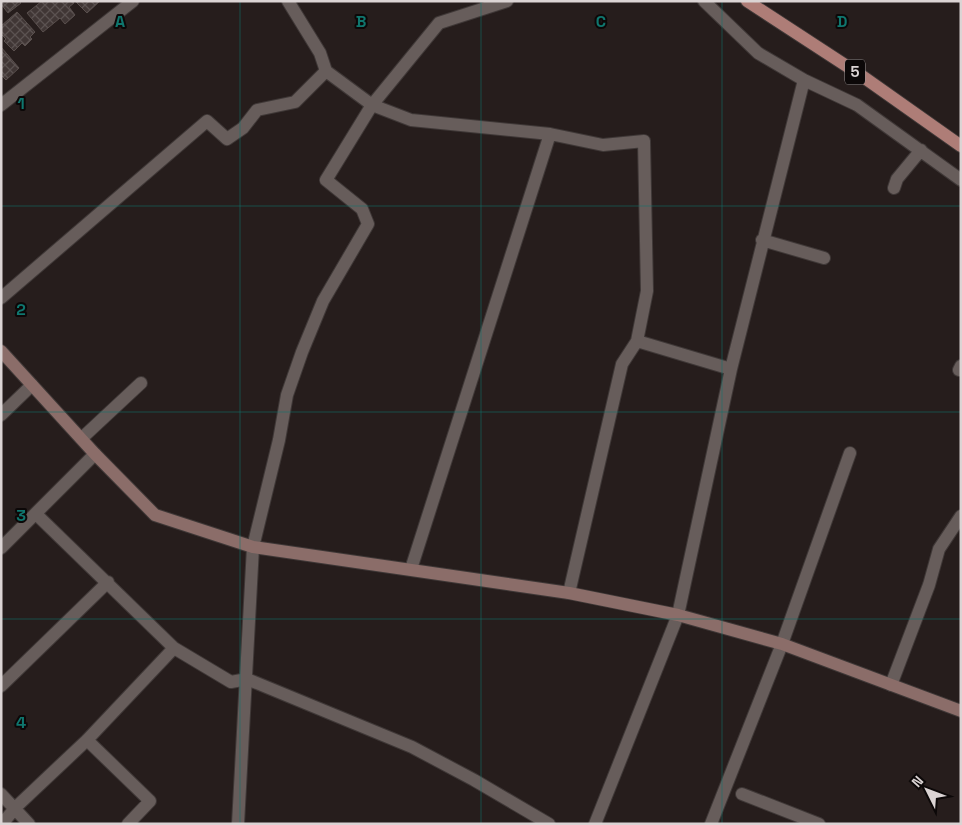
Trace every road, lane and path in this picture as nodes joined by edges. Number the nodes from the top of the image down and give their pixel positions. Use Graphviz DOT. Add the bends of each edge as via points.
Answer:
graph roads {
  1 [pos="133,1"];
  2 [pos="288,1"];
  3 [pos="507,1"];
  4 [pos="704,1"];
  5 [pos="747,1"];
  6 [pos="326,71"];
  7 [pos="804,80"];
  8 [pos="1,105"];
  9 [pos="372,105"];
  10 [pos="550,134"];
  11 [pos="961,146"];
  12 [pos="921,150"];
  13 [pos="961,180"];
  14 [pos="894,188"];
  15 [pos="762,240"];
  16 [pos="824,258"];
  17 [pos="1,298"];
  18 [pos="637,341"];
  19 [pos="1,351"];
  20 [pos="731,369"];
  21 [pos="141,383"];
  22 [pos="32,384"];
  23 [pos="1,415"];
  24 [pos="82,438"];
  25 [pos="850,453"];
  26 [pos="95,454"];
  27 [pos="36,514"];
  28 [pos="961,516"];
  29 [pos="253,547"];
  30 [pos="1,548"];
  31 [pos="411,569"];
  32 [pos="108,582"];
  33 [pos="569,593"];
  34 [pos="678,616"];
  35 [pos="782,644"];
  36 [pos="174,648"];
  37 [pos="247,679"];
  38 [pos="891,684"];
  39 [pos="1,686"];
  40 [pos="961,712"];
  41 [pos="87,740"];
  42 [pos="1,794"];
  43 [pos="742,794"];
  44 [pos="16,807"];
  45 [pos="2,824"];
  46 [pos="29,824"];
  47 [pos="128,824"];
  48 [pos="238,824"];
  49 [pos="549,824"];
  50 [pos="595,824"];
  51 [pos="711,824"];
  52 [pos="819,824"];
  1 -- 8 [label="street"];
  2 -- 6 [label="street" via="320,53"];
  3 -- 9 [label="street" via="439,23"];
  4 -- 7 [label="street" via="758,54"];
  5 -- 11 [label="main road, 5"];
  6 -- 9 [label="street"];
  6 -- 17 [label="street" via="295,102 256,110 243,128 227,139 207,121"];
  7 -- 12 [label="street" via="857,105"];
  7 -- 15 [label="street"];
  9 -- 10 [label="street" via="410,120"];
  9 -- 29 [label="street" via="326,180 362,209 368,224 323,301 302,352 287,395"];
  10 -- 18 [label="street" via="603,145 644,141 647,291"];
  10 -- 31 [label="street"];
  12 -- 13 [label="street"];
  12 -- 14 [label="street" via="897,179"];
  15 -- 16 [label="street"];
  15 -- 20 [label="street"];
  18 -- 20 [label="street"];
  18 -- 33 [label="street" via="622,364"];
  19 -- 22 [label="street"];
  20 -- 34 [label="street"];
  21 -- 24 [label="street"];
  22 -- 23 [label="street"];
  22 -- 24 [label="street"];
  24 -- 26 [label="street"];
  25 -- 35 [label="street"];
  26 -- 27 [label="street"];
  26 -- 29 [label="street" via="155,515"];
  27 -- 30 [label="street"];
  27 -- 32 [label="street"];
  28 -- 38 [label="street" via="939,549 930,585"];
  29 -- 31 [label="street"];
  29 -- 37 [label="street"];
  31 -- 33 [label="street"];
  32 -- 36 [label="street"];
  32 -- 39 [label="street"];
  33 -- 34 [label="street"];
  34 -- 35 [label="street"];
  34 -- 50 [label="street"];
  35 -- 38 [label="street"];
  35 -- 51 [label="street"];
  36 -- 37 [label="street" via="231,682"];
  36 -- 41 [label="street"];
  37 -- 48 [label="street"];
  37 -- 49 [label="street" via="412,747"];
  38 -- 40 [label="street"];
  41 -- 44 [label="street"];
  41 -- 47 [label="street" via="150,801"];
  42 -- 44 [label="street"];
  43 -- 52 [label="street"];
  44 -- 45 [label="street"];
  44 -- 46 [label="street"];
}
